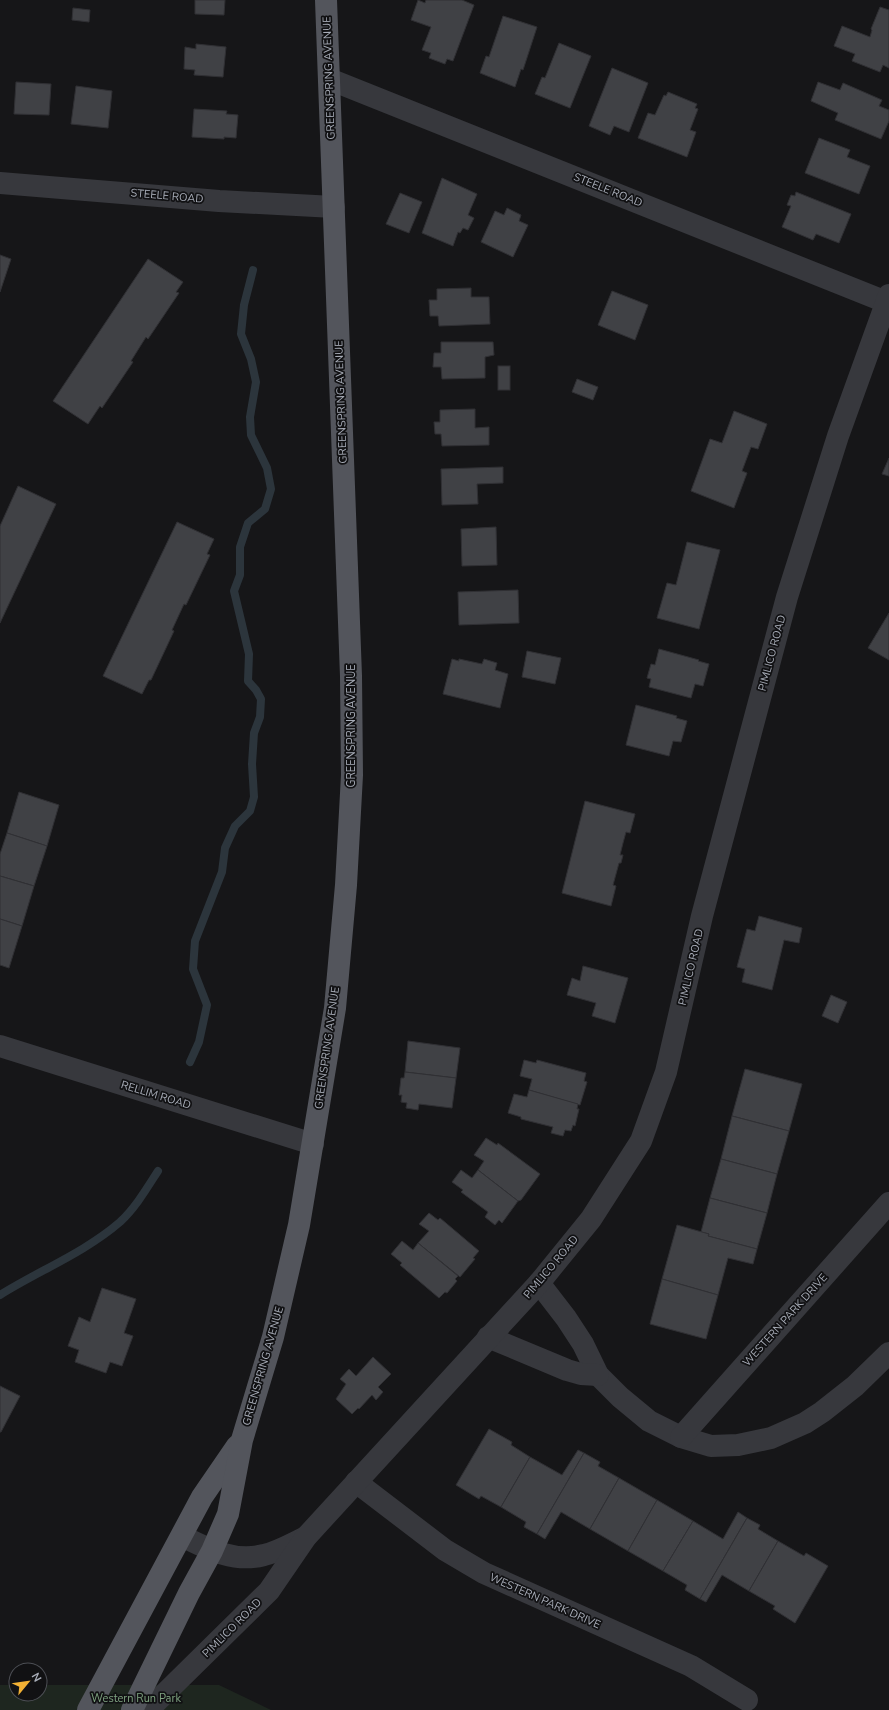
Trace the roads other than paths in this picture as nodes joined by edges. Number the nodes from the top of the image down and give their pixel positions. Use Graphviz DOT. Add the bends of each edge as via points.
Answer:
graph roads {
  1 [pos="326,0"];
  2 [pos="329,79"];
  3 [pos="0,183"];
  4 [pos="334,207"];
  5 [pos="888,299"];
  6 [pos="0,1046"];
  7 [pos="312,1144"];
  8 [pos="889,1203"];
  9 [pos="539,1283"];
  10 [pos="488,1337"];
  11 [pos="889,1353"];
  12 [pos="598,1375"];
  13 [pos="680,1437"];
  14 [pos="242,1440"];
  15 [pos="356,1482"];
  16 [pos="182,1536"];
  17 [pos="306,1537"];
  18 [pos="212,1551"];
  19 [pos="747,1700"];
  20 [pos="88,1710"];
  21 [pos="132,1710"];
  22 [pos="148,1710"];
  1 -- 2 [label="main road, GREENSPRING AVENUE"];
  2 -- 4 [label="main road, GREENSPRING AVENUE"];
  2 -- 5 [label="street, STEELE ROAD"];
  3 -- 4 [label="street, STEELE ROAD" via="219,201"];
  4 -- 7 [label="main road, GREENSPRING AVENUE" via="351,676 352,775 346,885 335,1008"];
  5 -- 9 [label="street, PIMLICO ROAD" via="838,436 787,597 702,916 666,1072 641,1141 591,1219"];
  6 -- 7 [label="street, RELLIM ROAD"];
  7 -- 14 [label="main road, GREENSPRING AVENUE" via="299,1224 279,1315"];
  8 -- 13 [label="street, WESTERN PARK DRIVE"];
  9 -- 10 [label="street, PIMLICO ROAD"];
  9 -- 12 [label="street" via="583,1344"];
  10 -- 12 [label="street" via="567,1370"];
  10 -- 15 [label="street, PIMLICO ROAD"];
  11 -- 13 [label="street" via="828,1408 805,1423 771,1438 738,1445 711,1446"];
  12 -- 13 [label="street" via="649,1420"];
  14 -- 16 [label="main road, GREENSPRING AVENUE" via="202,1497"];
  14 -- 18 [label="main road, GREENSPRING AVENUE" via="228,1514"];
  15 -- 17 [label="street, PIMLICO ROAD"];
  15 -- 19 [label="street, WESTERN PARK DRIVE" via="445,1550 484,1573 691,1666"];
  16 -- 18 [label="street, PIMLICO ROAD"];
  16 -- 20 [label="main road, GREENSPRING AVENUE"];
  17 -- 18 [label="street, PIMLICO ROAD" via="264,1555 241,1558"];
  17 -- 22 [label="street, PIMLICO ROAD" via="269,1591"];
  18 -- 21 [label="main road, GREENSPRING AVENUE"];
}
